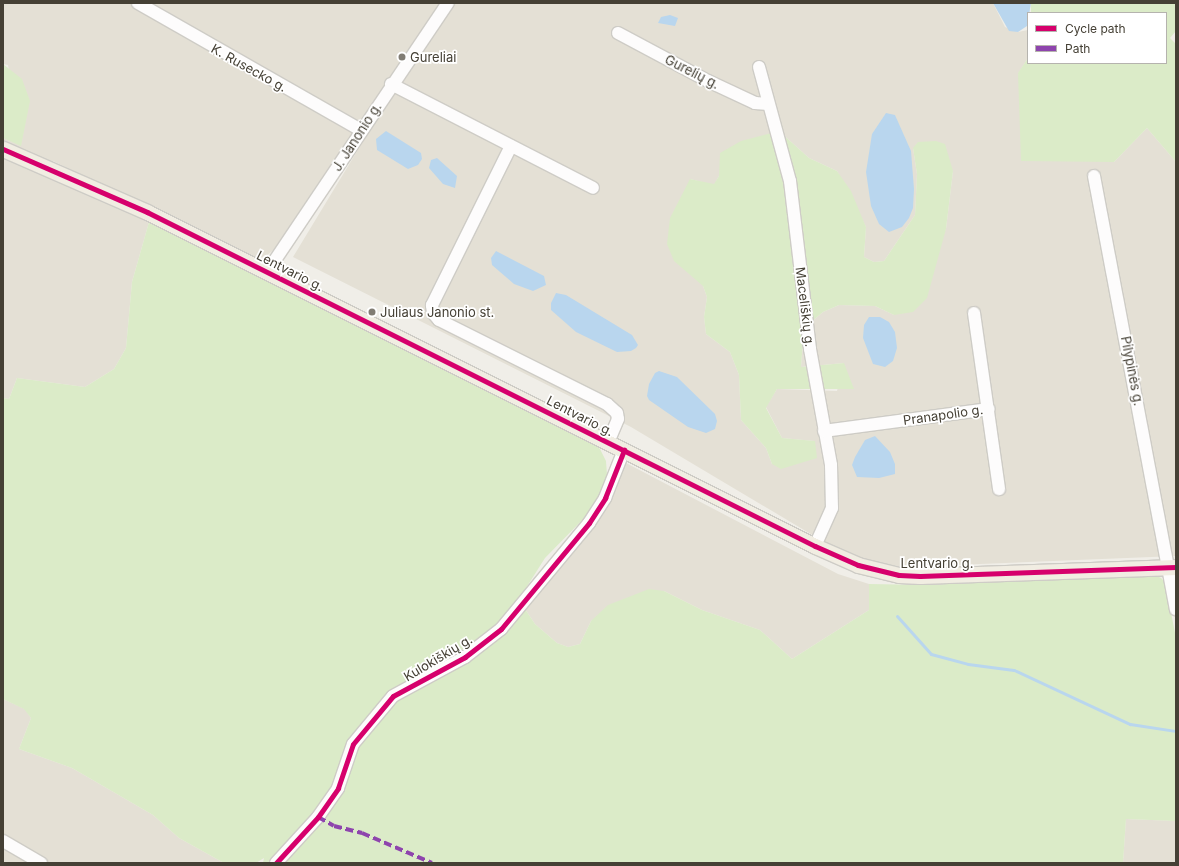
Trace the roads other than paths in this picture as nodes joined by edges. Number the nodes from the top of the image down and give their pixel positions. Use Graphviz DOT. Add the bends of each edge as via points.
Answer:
graph roads {
  1 [pos="138,3"];
  2 [pos="448,3"];
  3 [pos="618,33"];
  4 [pos="759,67"];
  5 [pos="391,84"];
  6 [pos="768,104"];
  7 [pos="361,130"];
  8 [pos="511,146"];
  9 [pos="3,149"];
  10 [pos="1094,176"];
  11 [pos="593,188"];
  12 [pos="267,272"];
  13 [pos="974,313"];
  14 [pos="989,409"];
  15 [pos="824,431"];
  16 [pos="608,442"];
  17 [pos="624,450"];
  18 [pos="999,489"];
  19 [pos="815,546"];
  20 [pos="1172,567"];
  21 [pos="1176,609"];
  22 [pos="3,842"];
  23 [pos="41,863"];
  24 [pos="276,863"];
  1 -- 7 [label="street, K. Rusecko g."];
  2 -- 5 [label="street, J. Janonio g."];
  3 -- 6 [label="street, Gurelių g." via="708,82 755,103"];
  4 -- 6 [label="street, Maceliškių g."];
  5 -- 7 [label="street, J. Janonio g."];
  5 -- 8 [label="street"];
  6 -- 15 [label="street, Maceliškių g." via="790,181 810,349"];
  7 -- 12 [label="street, J. Janonio g."];
  8 -- 11 [label="street"];
  8 -- 16 [label="street" via="432,305 433,313 439,320 607,404 617,413 618,419"];
  9 -- 12 [label="main road, Lentvario g." via="147,212"];
  10 -- 20 [label="street, Pilypinės g."];
  12 -- 16 [label="main road, Lentvario g."];
  13 -- 14 [label="street, Pranapolio g."];
  14 -- 15 [label="street, Pranapolio g."];
  14 -- 18 [label="street"];
  15 -- 19 [label="street, Maceliškių g." via="833,495 829,519"];
  16 -- 17 [label="main road, Lentvario g."];
  17 -- 19 [label="main road, Lentvario g."];
  17 -- 24 [label="street, Kulokiškių g." via="604,498 589,523 501,629 465,657 393,696 353,744 338,788 318,817"];
  19 -- 20 [label="main road, Lentvario g." via="858,565 899,575"];
  20 -- 21 [label="street, Pilypinės g."];
  22 -- 23 [label="street"];
}
